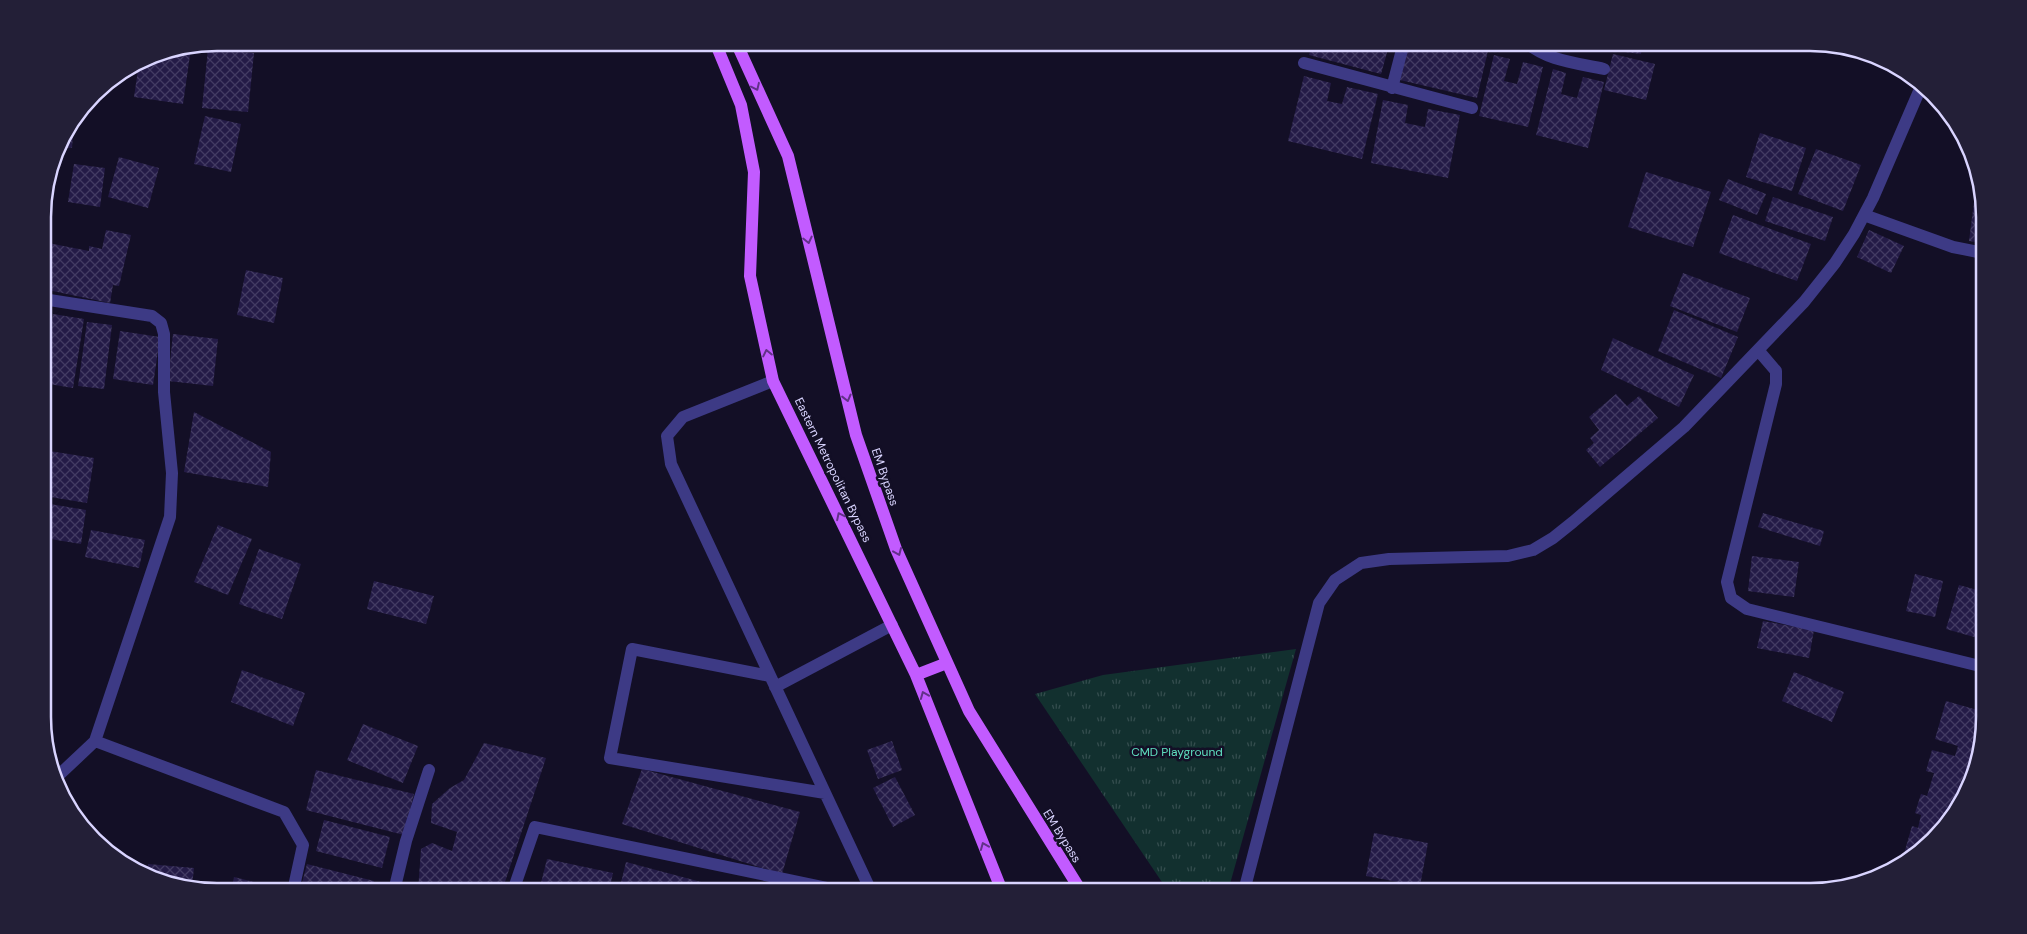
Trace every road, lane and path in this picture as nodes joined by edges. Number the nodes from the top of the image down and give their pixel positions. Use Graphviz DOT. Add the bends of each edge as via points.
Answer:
graph roads {
  1 [pos="719,51"];
  2 [pos="740,51"];
  3 [pos="1402,51"];
  4 [pos="1537,51"];
  5 [pos="1304,63"];
  6 [pos="1604,69"];
  7 [pos="1392,88"];
  8 [pos="1918,93"];
  9 [pos="1472,108"];
  10 [pos="1864,215"];
  11 [pos="1976,252"];
  12 [pos="52,300"];
  13 [pos="1758,350"];
  14 [pos="773,381"];
  15 [pos="892,625"];
  16 [pos="947,663"];
  17 [pos="1976,664"];
  18 [pos="916,675"];
  19 [pos="773,682"];
  20 [pos="95,741"];
  21 [pos="429,770"];
  22 [pos="62,773"];
  23 [pos="825,793"];
  24 [pos="1076,882"];
  25 [pos="1246,882"];
  26 [pos="295,883"];
  27 [pos="396,883"];
  28 [pos="516,883"];
  29 [pos="801,883"];
  30 [pos="867,883"];
  31 [pos="999,883"];
  14 -- 1 [label="main road, Eastern Metropolitan Bypass, one-way" via="750,276 754,172 741,105"];
  2 -- 16 [label="main road, EM Bypass, one-way" via="788,156 856,435 896,548"];
  3 -- 7 [label="street"];
  4 -- 6 [label="street"];
  5 -- 7 [label="street"];
  7 -- 9 [label="street"];
  8 -- 10 [label="street"];
  10 -- 11 [label="street"];
  10 -- 13 [label="street" via="1835,263 1804,302"];
  12 -- 20 [label="street" via="152,316 161,323 164,334 164,392 172,473 170,517"];
  13 -- 17 [label="street" via="1776,370 1776,384 1727,582 1731,598 1747,609"];
  13 -- 25 [label="street" via="1684,427 1573,522 1533,550 1508,556 1389,559 1361,563 1334,580 1319,603"];
  15 -- 14 [label="main road, Eastern Metropolitan Bypass, one-way"];
  14 -- 19 [label="street" via="683,417 668,436 671,464"];
  15 -- 18 [label="main road, Eastern Metropolitan Bypass"];
  15 -- 19 [label="street"];
  16 -- 18 [label="main road"];
  16 -- 24 [label="main road, EM Bypass" via="969,712"];
  31 -- 18 [label="main road, Eastern Metropolitan Bypass, one-way"];
  19 -- 23 [label="street"];
  19 -- 23 [label="street" via="632,649 610,758"];
  20 -- 22 [label="street"];
  20 -- 26 [label="street" via="284,812 303,845"];
  21 -- 27 [label="street"];
  23 -- 30 [label="street"];
  28 -- 29 [label="street" via="535,828"];
}
